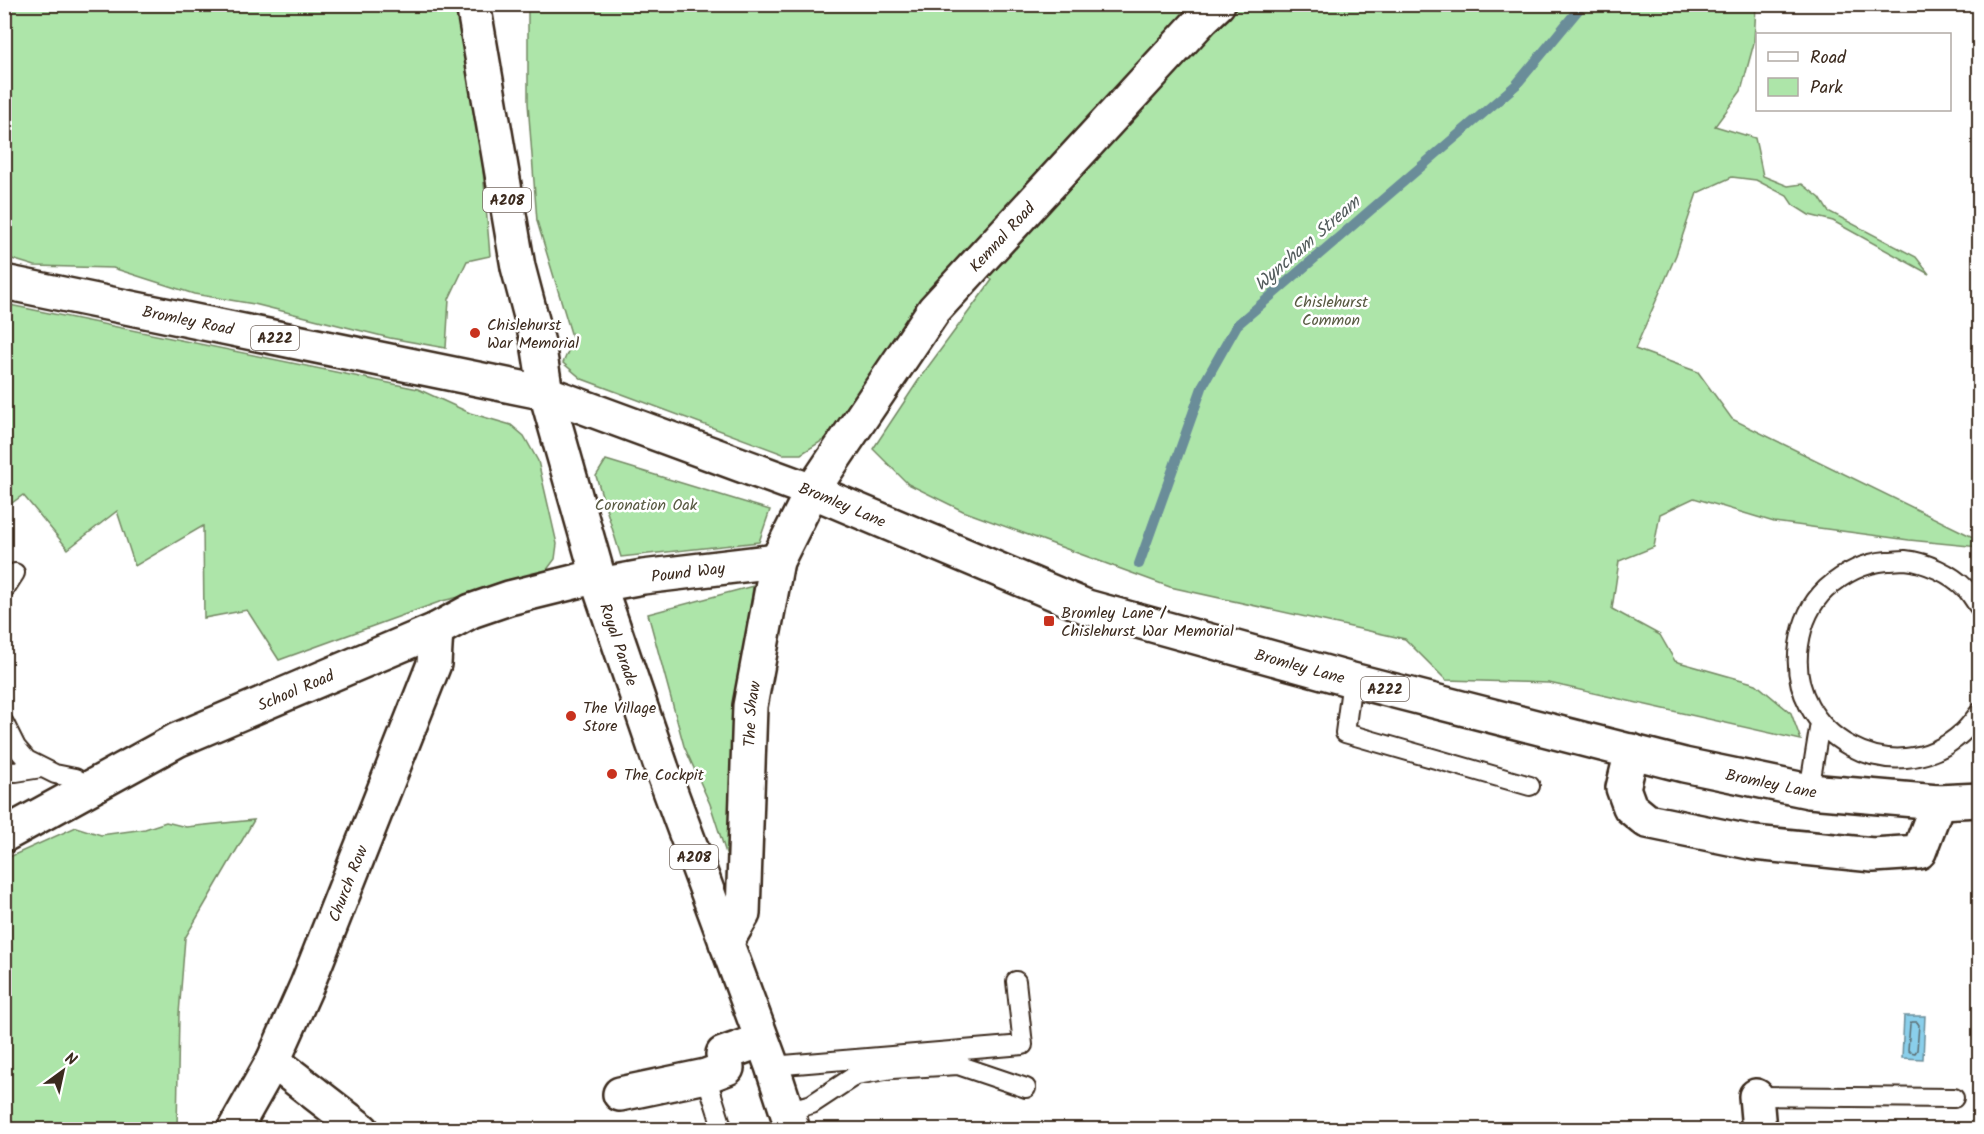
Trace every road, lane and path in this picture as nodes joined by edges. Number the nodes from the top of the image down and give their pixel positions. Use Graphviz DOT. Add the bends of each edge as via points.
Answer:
graph roads {
  1 [pos="473,4"];
  2 [pos="1218,4"];
  3 [pos="4,282"];
  4 [pos="546,393"];
  5 [pos="812,491"];
  6 [pos="777,561"];
  7 [pos="15,573"];
  8 [pos="598,580"];
  9 [pos="4,590"];
  10 [pos="1980,608"];
  11 [pos="436,630"];
  12 [pos="1352,680"];
  13 [pos="1980,712"];
  14 [pos="4,723"];
  15 [pos="1820,723"];
  16 [pos="1632,751"];
  17 [pos="41,768"];
  18 [pos="4,771"];
  19 [pos="1530,786"];
  20 [pos="92,788"];
  21 [pos="1809,791"];
  22 [pos="1980,800"];
  23 [pos="1938,802"];
  24 [pos="4,835"];
  25 [pos="726,943"];
  26 [pos="1016,981"];
  27 [pos="767,1053"];
  28 [pos="273,1062"];
  29 [pos="706,1076"];
  30 [pos="1026,1088"];
  31 [pos="620,1094"];
  32 [pos="1756,1096"];
  33 [pos="1954,1098"];
  34 [pos="789,1120"];
  35 [pos="234,1130"];
  36 [pos="362,1130"];
  37 [pos="723,1130"];
  38 [pos="1759,1130"];
  1 -- 4 [label="street, A208" via="518,267 538,343"];
  2 -- 5 [label="street, Kemnal Road" via="934,310"];
  3 -- 4 [label="street, Bromley Road / A222"];
  4 -- 5 [label="street, Bromley Lane / A222"];
  4 -- 8 [label="street, Royal Parade / A208"];
  5 -- 6 [label="street, The Shaw"];
  5 -- 12 [label="street, Bromley Lane / A222" via="1087,607"];
  6 -- 8 [label="street, Pound Way"];
  6 -- 25 [label="street, The Shaw" via="750,706 743,914"];
  7 -- 9 [label="lane"];
  8 -- 11 [label="street, School Road" via="499,602 471,611"];
  8 -- 25 [label="street, Royal Parade / A208"];
  10 -- 15 [label="lane" via="1966,589 1939,570 1906,560 1873,562 1842,575 1817,598 1801,628 1796,661 1802,694"];
  11 -- 20 [label="street, School Road" via="177,740"];
  11 -- 28 [label="street, Church Row" via="434,664"];
  12 -- 16 [label="street, Bromley Lane / A222"];
  12 -- 19 [label="lane" via="1345,733"];
  13 -- 15 [label="lane" via="1962,733 1935,751 1905,759 1873,756 1844,744"];
  14 -- 17 [label="lane" via="16,747"];
  15 -- 21 [label="lane"];
  16 -- 21 [label="street, Bromley Lane / A222"];
  16 -- 23 [label="street" via="1623,788 1630,807 1647,821 1754,843 1873,855 1919,852"];
  17 -- 18 [label="lane"];
  17 -- 20 [label="lane" via="75,778"];
  20 -- 24 [label="street, School Road"];
  21 -- 23 [label="street, Bromley Lane / A222"];
  22 -- 23 [label="street, Bromley Lane / A222"];
  25 -- 27 [label="street, Royal Parade / A208"];
  26 -- 27 [label="lane" via="1023,1045"];
  27 -- 29 [label="street" via="723,1054 727,1068"];
  27 -- 34 [label="street, Royal Parade / A208"];
  28 -- 35 [label="street, Church Row"];
  28 -- 36 [label="street"];
  29 -- 31 [label="street"];
  29 -- 37 [label="lane"];
  30 -- 34 [label="lane" via="958,1065 892,1069 856,1074"];
  32 -- 33 [label="lane"];
  32 -- 38 [label="street"];
}
